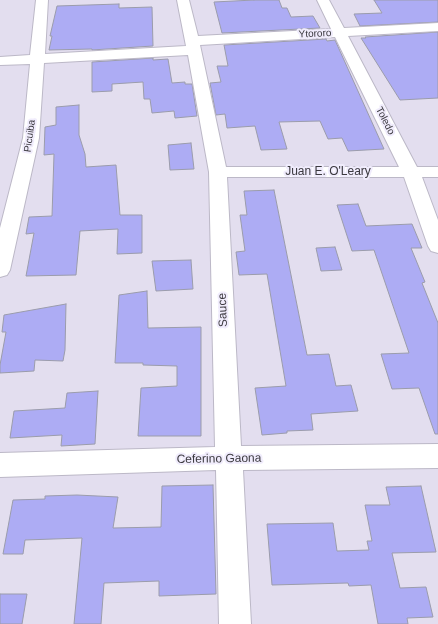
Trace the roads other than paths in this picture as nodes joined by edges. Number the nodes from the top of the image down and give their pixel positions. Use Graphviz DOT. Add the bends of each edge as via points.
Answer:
graph roads {
  1 [pos="42,0"];
  2 [pos="183,0"];
  3 [pos="323,0"];
  4 [pos="438,28"];
  5 [pos="340,33"];
  6 [pos="193,45"];
  7 [pos="37,59"];
  8 [pos="0,61"];
  9 [pos="218,172"];
  10 [pos="411,172"];
  11 [pos="438,172"];
  12 [pos="438,246"];
  13 [pos="0,270"];
  14 [pos="438,456"];
  15 [pos="228,458"];
  16 [pos="0,465"];
  17 [pos="235,624"];
  1 -- 7 [label="street, Picuiba"];
  2 -- 6 [label="street, Sauce"];
  3 -- 5 [label="street, Toledo"];
  4 -- 5 [label="street, Ytororo"];
  5 -- 6 [label="street, Ytororo"];
  5 -- 10 [label="street, Toledo"];
  6 -- 7 [label="street, Ytororo"];
  6 -- 9 [label="street, Sauce"];
  7 -- 8 [label="street, Ytororo"];
  7 -- 13 [label="street, Picuiba" via="31,138"];
  9 -- 10 [label="street, Juan E. O'Leary"];
  9 -- 15 [label="street, Sauce"];
  10 -- 11 [label="street, Juan E. O'Leary"];
  10 -- 12 [label="street, Toledo"];
  14 -- 15 [label="street, Ceferino Gaona"];
  15 -- 16 [label="street, Ceferino Gaona"];
  15 -- 17 [label="street, Sauce"];
}
